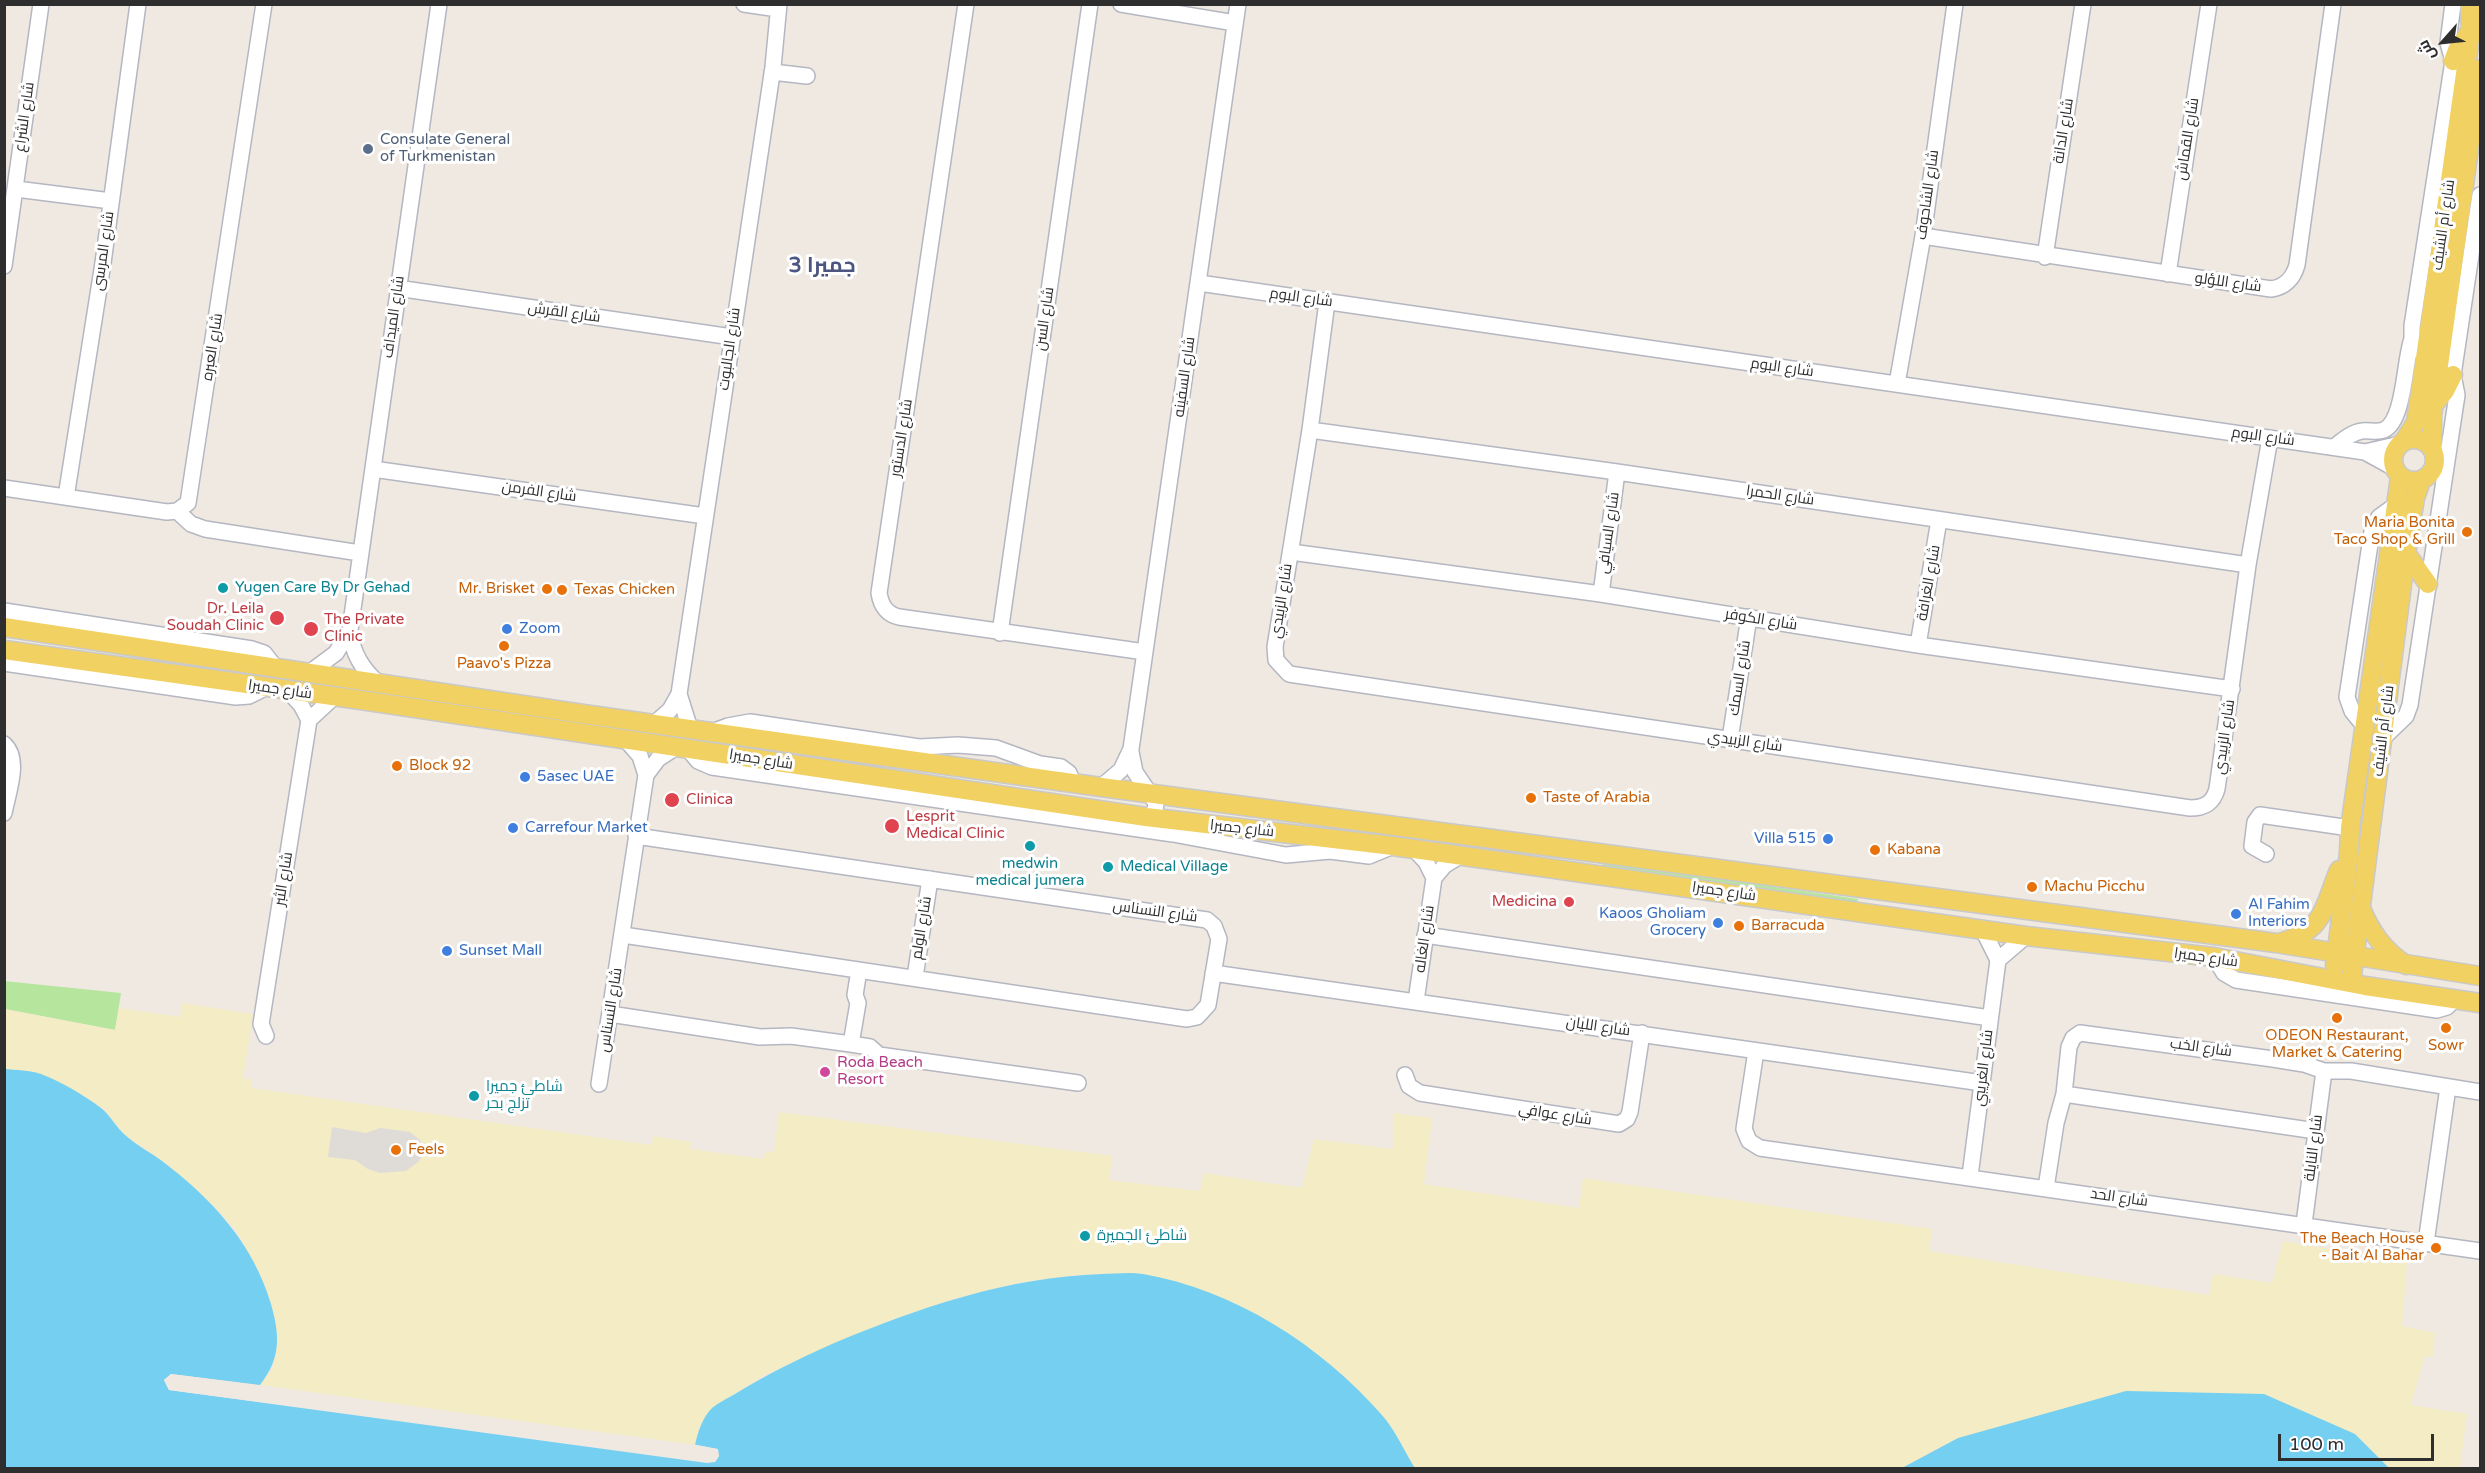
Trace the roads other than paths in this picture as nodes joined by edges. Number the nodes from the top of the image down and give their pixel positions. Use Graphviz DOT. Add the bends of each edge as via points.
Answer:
graph roads {
  1 [pos="41,4"];
  2 [pos="138,4"];
  3 [pos="264,4"];
  4 [pos="440,4"];
  5 [pos="744,4"];
  6 [pos="966,4"];
  7 [pos="1090,4"];
  8 [pos="1121,4"];
  9 [pos="1238,4"];
  10 [pos="1955,4"];
  11 [pos="2083,4"];
  12 [pos="2209,4"];
  13 [pos="2333,4"];
  14 [pos="2453,4"];
  15 [pos="2472,4"];
  16 [pos="779,7"];
  17 [pos="2481,8"];
  18 [pos="1235,23"];
  19 [pos="2471,31"];
  20 [pos="2453,61"];
  21 [pos="2481,69"];
  22 [pos="772,72"];
  23 [pos="807,76"];
  24 [pos="2479,95"];
  25 [pos="16,189"];
  26 [pos="2481,195"];
  27 [pos="111,201"];
  28 [pos="1923,236"];
  29 [pos="2045,257"];
  30 [pos="4,266"];
  31 [pos="2168,274"];
  32 [pos="1199,283"];
  33 [pos="397,288"];
  34 [pos="1327,302"];
  35 [pos="732,337"];
  36 [pos="2412,339"];
  37 [pos="2426,358"];
  38 [pos="2453,375"];
  39 [pos="1897,384"];
  40 [pos="2434,404"];
  41 [pos="1310,430"];
  42 [pos="2270,438"];
  43 [pos="2402,443"];
  44 [pos="2334,447"];
  45 [pos="2432,449"];
  46 [pos="2365,452"];
  47 [pos="373,469"];
  48 [pos="1617,472"];
  49 [pos="2397,473"];
  50 [pos="2421,481"];
  51 [pos="4,488"];
  52 [pos="66,496"];
  53 [pos="177,511"];
  54 [pos="705,516"];
  55 [pos="1939,520"];
  56 [pos="1290,552"];
  57 [pos="360,553"];
  58 [pos="2406,553"];
  59 [pos="2248,565"];
  60 [pos="2428,584"];
  61 [pos="1600,594"];
  62 [pos="4,611"];
  63 [pos="1749,617"];
  64 [pos="82,624"];
  65 [pos="4,627"];
  66 [pos="350,630"];
  67 [pos="1000,633"];
  68 [pos="57,634"];
  69 [pos="1918,645"];
  70 [pos="4,650"];
  71 [pos="1145,652"];
  72 [pos="4,663"];
  73 [pos="275,667"];
  74 [pos="309,673"];
  75 [pos="379,684"];
  76 [pos="265,688"];
  77 [pos="2232,689"];
  78 [pos="289,692"];
  79 [pos="680,694"];
  80 [pos="334,697"];
  81 [pos="309,720"];
  82 [pos="654,724"];
  83 [pos="690,729"];
  84 [pos="2383,738"];
  85 [pos="1730,739"];
  86 [pos="627,741"];
  87 [pos="4,744"];
  88 [pos="682,749"];
  89 [pos="1131,749"];
  90 [pos="646,775"];
  91 [pos="1101,787"];
  92 [pos="1150,794"];
  93 [pos="1202,801"];
  94 [pos="4,813"];
  95 [pos="1148,817"];
  96 [pos="1202,824"];
  97 [pos="2350,828"];
  98 [pos="636,836"];
  99 [pos="1393,846"];
  100 [pos="1414,849"];
  101 [pos="2349,853"];
  102 [pos="2266,854"];
  103 [pos="1460,856"];
  104 [pos="1434,878"];
  105 [pos="930,879"];
  106 [pos="2360,906"];
  107 [pos="1983,930"];
  108 [pos="623,935"];
  109 [pos="1425,935"];
  110 [pos="2026,936"];
  111 [pos="2276,944"];
  112 [pos="2345,955"];
  113 [pos="2214,957"];
  114 [pos="1998,960"];
  115 [pos="2408,966"];
  116 [pos="863,970"];
  117 [pos="1213,973"];
  118 [pos="2481,976"];
  119 [pos="915,977"];
  120 [pos="2342,982"];
  121 [pos="2455,999"];
  122 [pos="1416,1001"];
  123 [pos="2481,1003"];
  124 [pos="610,1014"];
  125 [pos="1990,1018"];
  126 [pos="1642,1034"];
  127 [pos="266,1036"];
  128 [pos="851,1044"];
  129 [pos="1756,1051"];
  130 [pos="2324,1071"];
  131 [pos="1405,1075"];
  132 [pos="1078,1083"];
  133 [pos="1982,1083"];
  134 [pos="598,1084"];
  135 [pos="2448,1087"];
  136 [pos="2481,1092"];
  137 [pos="2064,1094"];
  138 [pos="2316,1131"];
  139 [pos="1970,1176"];
  140 [pos="2046,1188"];
  141 [pos="2304,1224"];
  142 [pos="2426,1243"];
  143 [pos="2481,1251"];
  1 -- 25 [label="street, شارع الشراع"];
  2 -- 27 [label="street, شارع المرسى"];
  3 -- 53 [label="street, شارع العبره" via="191,491 188,503"];
  4 -- 33 [label="street, شارع الميداف"];
  5 -- 16 [label="street"];
  6 -- 67 [label="street, شارع الدستور" via="879,593 883,607 893,615"];
  7 -- 67 [label="street, شارع السن"];
  8 -- 18 [label="street"];
  9 -- 18 [label="street, شارع السفينه"];
  10 -- 28 [label="street, شارع الشاحوف"];
  11 -- 29 [label="street, شارع الدانة"];
  12 -- 31 [label="street, شارع القماش"];
  13 -- 31 [label="street, شارع اللؤلو" via="2297,265 2291,278 2271,289"];
  14 -- 20 [label="street" via="2448,43"];
  15 -- 17 [label="main road"];
  15 -- 19 [label="main road, شارع أم الشيف"];
  16 -- 22 [label="street, شارع الجالبوت"];
  18 -- 32 [label="street, شارع السفينه"];
  19 -- 20 [label="main road"];
  19 -- 37 [label="main road, شارع أم الشيف"];
  20 -- 36 [label="street"];
  21 -- 24 [label="main road, شارع أم الشيف"];
  22 -- 23 [label="street"];
  22 -- 35 [label="street, شارع الجالبوت"];
  24 -- 40 [label="main road, شارع أم الشيف"];
  25 -- 27 [label="street"];
  25 -- 30 [label="street, شارع الشراع"];
  26 -- 38 [label="street"];
  27 -- 52 [label="street, شارع المرسى"];
  28 -- 29 [label="street, شارع اللؤلو"];
  28 -- 39 [label="street, شارع الشاحوف"];
  29 -- 31 [label="street, شارع اللؤلو"];
  32 -- 34 [label="street, شارع البوم"];
  32 -- 71 [label="street, شارع السفينه"];
  33 -- 35 [label="street, شارع القرش"];
  33 -- 47 [label="street, شارع الميداف"];
  34 -- 39 [label="street, شارع البوم"];
  34 -- 41 [label="street, شارع الزبيدي"];
  35 -- 54 [label="street, شارع الجالبوت"];
  36 -- 37 [label="street"];
  36 -- 44 [label="street" via="2400,406 2393,423 2382,431 2356,432"];
  37 -- 43 [label="main road, شارع أم الشيف" via="2416,422"];
  38 -- 40 [label="main road"];
  38 -- 60 [label="street" via="2457,395"];
  39 -- 42 [label="street, شارع البوم"];
  40 -- 45 [label="main road, شارع أم الشيف"];
  41 -- 48 [label="street, شارع الحمرا"];
  41 -- 56 [label="street, شارع الزبيدي"];
  42 -- 44 [label="street, شارع البوم"];
  42 -- 59 [label="street, شارع الزبيدي"];
  43 -- 45 [label="main road" via="2422,441"];
  43 -- 46 [label="street, شارع البوم"];
  43 -- 49 [label="main road" via="2394,453"];
  44 -- 46 [label="street, شارع البوم"];
  45 -- 50 [label="main road" via="2434,467"];
  46 -- 49 [label="street, شارع البوم"];
  47 -- 54 [label="street, شارع الفرمن"];
  47 -- 57 [label="street, شارع الميداف"];
  48 -- 55 [label="street, شارع الحمرا"];
  48 -- 61 [label="street, شارع السيافي"];
  49 -- 50 [label="main road" via="2410,482"];
  49 -- 97 [label="main road, شارع أم الشيف" via="2397,504"];
  50 -- 58 [label="main road, شارع أم الشيف"];
  51 -- 52 [label="street"];
  52 -- 53 [label="street"];
  53 -- 57 [label="street" via="191,524 205,529"];
  54 -- 79 [label="street, شارع الجالبوت"];
  55 -- 59 [label="street, شارع الحمرا"];
  55 -- 69 [label="street, شارع الغرافة"];
  56 -- 61 [label="street, شارع الكوفر"];
  56 -- 85 [label="street, شارع الزبيدي" via="1275,647 1276,660 1289,674"];
  57 -- 66 [label="street, شارع الميداف"];
  58 -- 60 [label="main road"];
  58 -- 84 [label="main road, شارع أم الشيف"];
  59 -- 77 [label="street, شارع الزبيدي"];
  60 -- 84 [label="street" via="2409,709"];
  61 -- 63 [label="street, شارع الكوفر"];
  62 -- 64 [label="street"];
  63 -- 69 [label="street, شارع الكوفر"];
  63 -- 85 [label="street, شارع السمك"];
  64 -- 68 [label="main road"];
  64 -- 73 [label="street" via="252,649 264,653"];
  65 -- 68 [label="main road, شارع جميرا"];
  66 -- 74 [label="street, شارع الميداف" via="336,653"];
  66 -- 75 [label="street, شارع الميداف" via="356,656"];
  67 -- 71 [label="street, شارع الدستور"];
  68 -- 73 [label="main road, شارع جميرا"];
  69 -- 77 [label="street, شارع الكوفر"];
  70 -- 76 [label="main road, شارع جميرا"];
  71 -- 89 [label="street, شارع السفينه"];
  72 -- 76 [label="street" via="244,698"];
  73 -- 74 [label="main road, شارع جميرا"];
  74 -- 75 [label="main road, شارع جميرا"];
  75 -- 82 [label="main road, شارع جميرا"];
  76 -- 78 [label="main road, شارع جميرا"];
  77 -- 85 [label="street, شارع الزبيدي" via="2217,789 2211,802 2198,808"];
  78 -- 80 [label="main road, شارع جميرا"];
  78 -- 81 [label="street"];
  79 -- 82 [label="street"];
  79 -- 83 [label="street, شارع الجالبوت"];
  80 -- 81 [label="street"];
  80 -- 86 [label="main road, شارع جميرا"];
  81 -- 127 [label="street, شارع الثبر" via="261,1024"];
  82 -- 83 [label="main road, شارع جميرا"];
  83 -- 91 [label="main road, شارع جميرا"];
  84 -- 106 [label="main road, شارع أم الشيف"];
  86 -- 88 [label="main road, شارع جميرا"];
  86 -- 90 [label="street" via="640,756"];
  87 -- 94 [label="street" via="13,761"];
  88 -- 90 [label="street" via="658,759"];
  88 -- 95 [label="main road, شارع جميرا"];
  88 -- 99 [label="street" via="712,768 1196,838 1286,855 1330,851 1369,856"];
  89 -- 91 [label="street, شارع السفينه" via="1121,770"];
  89 -- 92 [label="street, شارع السفينه" via="1135,772"];
  90 -- 98 [label="street, شارع النسناس"];
  91 -- 92 [label="main road, شارع جميرا"];
  92 -- 93 [label="main road, شارع جميرا"];
  92 -- 95 [label="street" via="1156,807"];
  93 -- 96 [label="main road" via="1193,811"];
  93 -- 111 [label="main road, شارع جميرا"];
  95 -- 96 [label="main road, شارع جميرا"];
  96 -- 99 [label="main road, شارع جميرا"];
  97 -- 101 [label="main road, شارع أم الشيف"];
  97 -- 102 [label="street" via="2260,815 2252,843 2255,850"];
  98 -- 105 [label="street, شارع النسناس"];
  98 -- 108 [label="street, شارع النسناس"];
  99 -- 100 [label="main road, شارع جميرا"];
  100 -- 103 [label="main road, شارع جميرا"];
  100 -- 104 [label="street"];
  101 -- 111 [label="main road" via="2338,872 2324,915 2301,935"];
  101 -- 112 [label="main road, شارع أم الشيف"];
  103 -- 104 [label="street"];
  103 -- 107 [label="main road, شارع جميرا"];
  104 -- 109 [label="street, شارع الغاله"];
  105 -- 117 [label="street, شارع النسناس" via="1207,920 1217,930 1219,939"];
  105 -- 119 [label="street, شارع الولم"];
  106 -- 112 [label="main road, شارع أم الشيف"];
  106 -- 115 [label="main road" via="2379,941"];
  107 -- 110 [label="main road, شارع جميرا"];
  107 -- 114 [label="street"];
  108 -- 116 [label="street, شارع النسناس"];
  108 -- 124 [label="street, شارع النسناس"];
  109 -- 122 [label="street, شارع الغاله"];
  109 -- 125 [label="street"];
  110 -- 113 [label="main road, شارع جميرا"];
  110 -- 114 [label="street"];
  111 -- 112 [label="main road, شارع جميرا"];
  112 -- 115 [label="main road, شارع جميرا"];
  112 -- 120 [label="main road, شارع أم الشيف"];
  113 -- 120 [label="main road, شارع جميرا"];
  113 -- 121 [label="street" via="2224,973 2236,980 2437,1010 2448,1007"];
  114 -- 125 [label="street, شارع الغريبي"];
  115 -- 118 [label="main road, شارع جميرا"];
  116 -- 119 [label="street, شارع النسناس"];
  116 -- 128 [label="street" via="864,997 858,1003"];
  117 -- 119 [label="street, شارع النسناس" via="1208,1005 1197,1017 1186,1019"];
  117 -- 122 [label="street, شارع الليان"];
  120 -- 121 [label="main road, شارع جميرا"];
  121 -- 123 [label="main road, شارع جميرا"];
  122 -- 126 [label="street, شارع الليان"];
  124 -- 128 [label="street" via="760,1037 791,1036"];
  124 -- 134 [label="street, شارع النسناس"];
  125 -- 133 [label="street, شارع الغريبي"];
  126 -- 129 [label="street, شارع الليان"];
  126 -- 131 [label="street, شارع عوافي" via="1630,1112 1619,1124 1420,1093 1409,1086"];
  128 -- 132 [label="street" via="870,1047 879,1055"];
  129 -- 133 [label="street, شارع الليان"];
  129 -- 139 [label="street, شارع الحد" via="1744,1129 1756,1146"];
  130 -- 135 [label="street, شارع الخب" via="2351,1071"];
  130 -- 137 [label="street, شارع الخب" via="2301,1063 2085,1032 2070,1043"];
  130 -- 138 [label="street, شارع النايلة"];
  133 -- 139 [label="street, شارع الغريبي"];
  135 -- 136 [label="street, شارع الخب"];
  135 -- 142 [label="street"];
  137 -- 138 [label="street"];
  137 -- 140 [label="street, شارع الخب"];
  138 -- 141 [label="street, شارع النايلة"];
  139 -- 140 [label="street, شارع الحد"];
  140 -- 141 [label="street, شارع الحد"];
  141 -- 142 [label="street, شارع الحد"];
  142 -- 143 [label="street, شارع الحد"];
}
